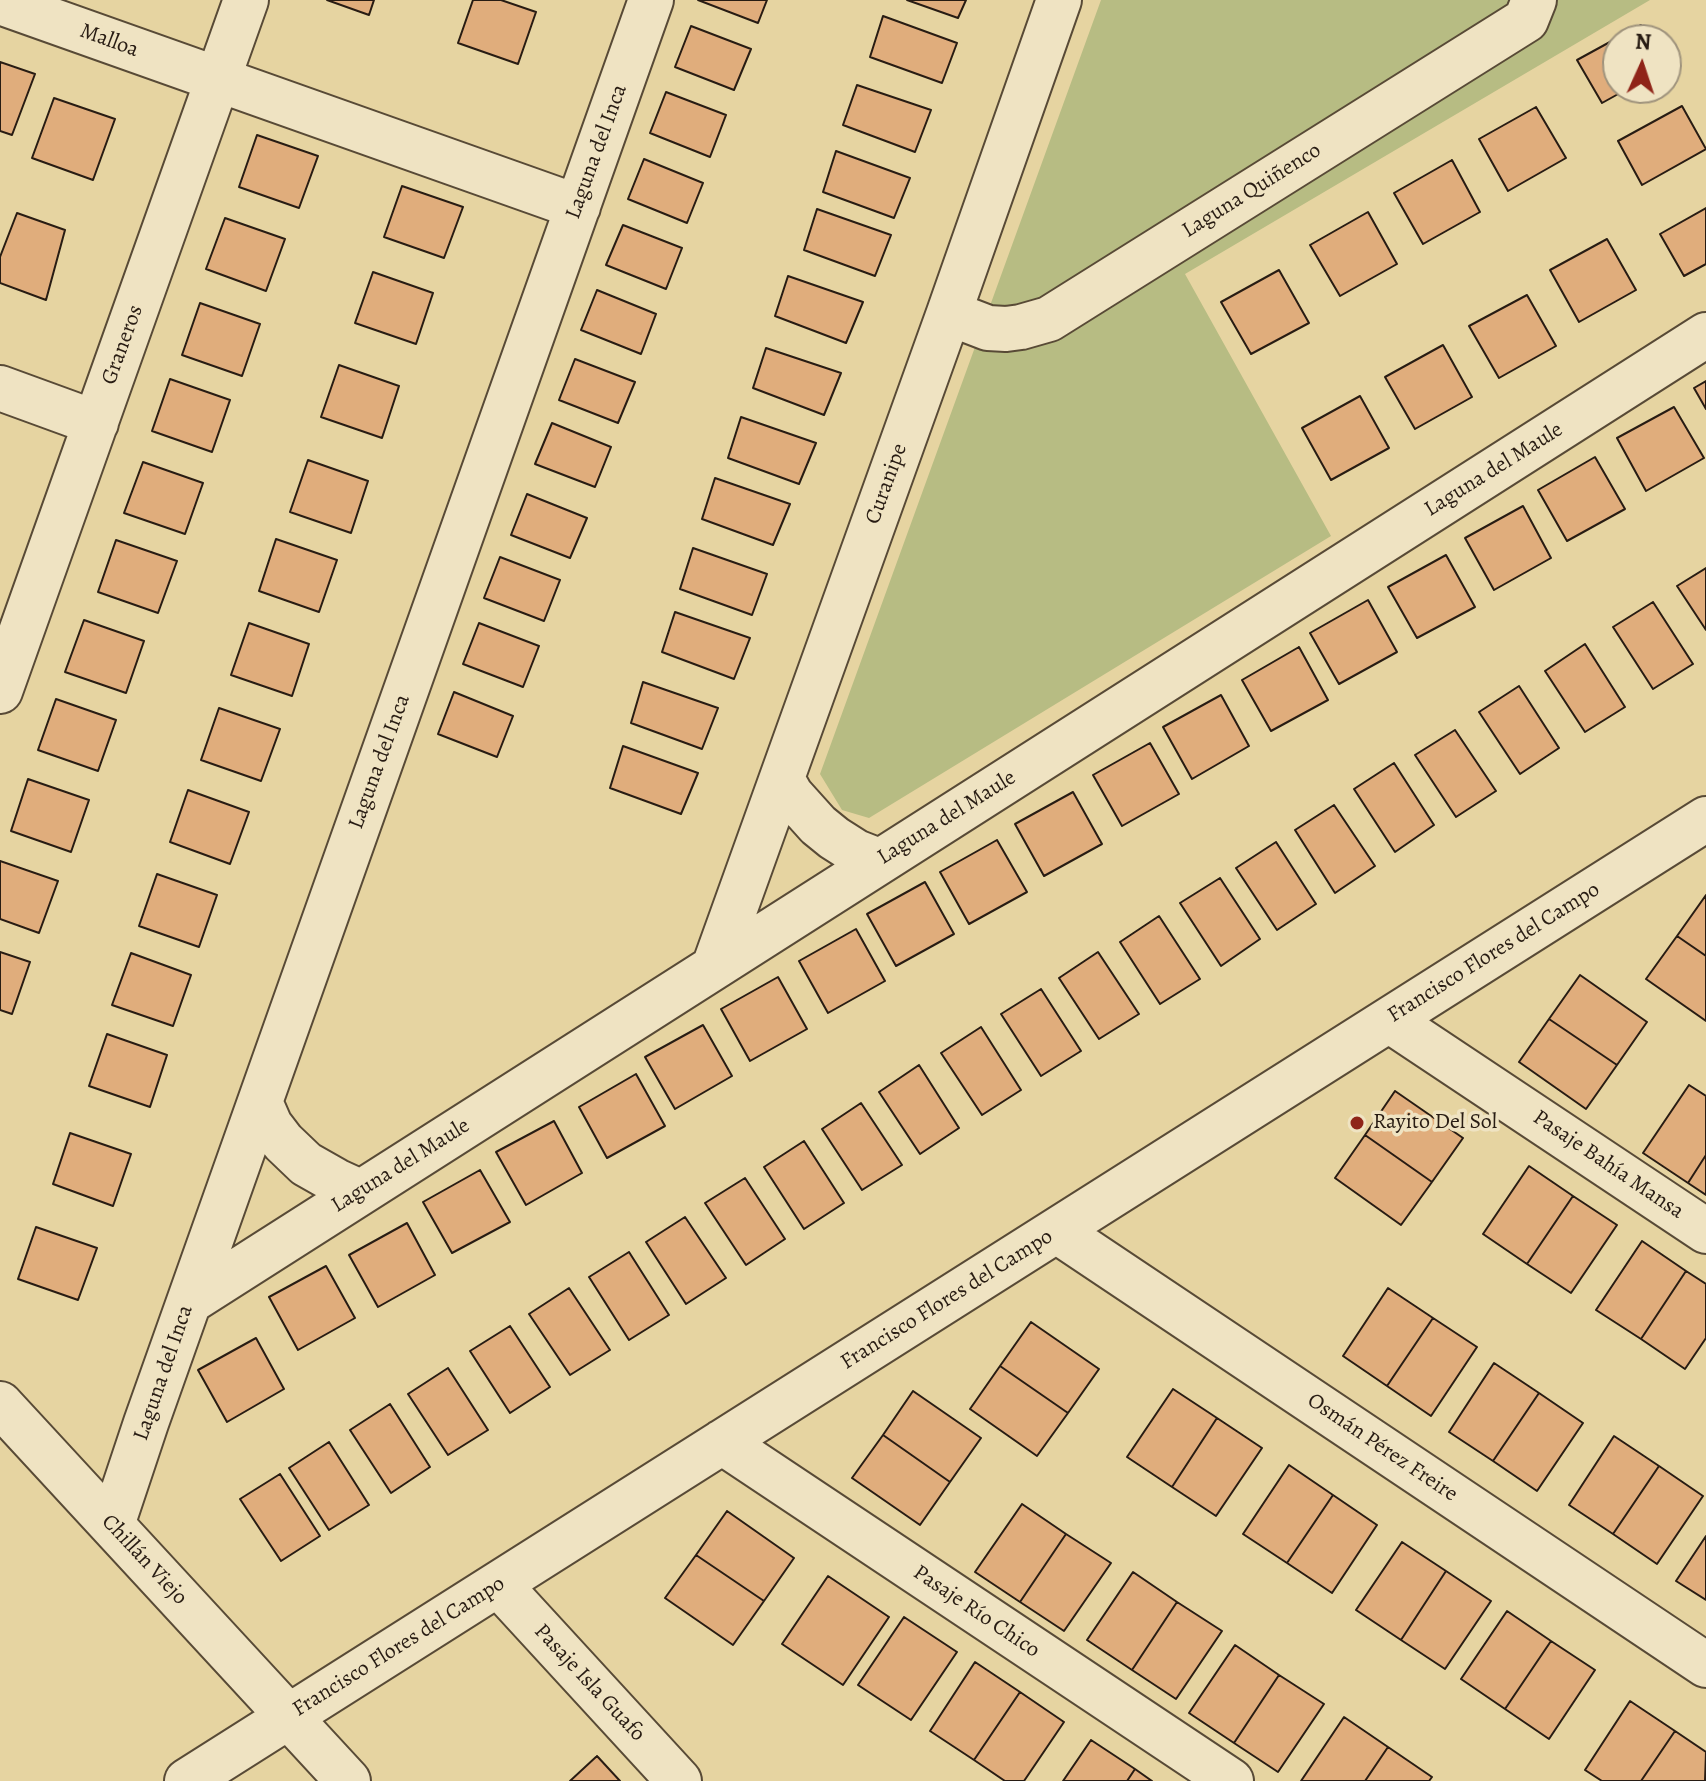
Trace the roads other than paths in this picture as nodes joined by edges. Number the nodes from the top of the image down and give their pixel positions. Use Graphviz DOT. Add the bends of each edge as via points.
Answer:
graph roads {
  1 [pos="246,0"];
  2 [pos="651,0"];
  3 [pos="1059,0"];
  4 [pos="1534,0"];
  5 [pos="0,2"];
  6 [pos="218,79"];
  7 [pos="578,207"];
  8 [pos="949,313"];
  9 [pos="1706,335"];
  10 [pos="0,388"];
  11 [pos="96,423"];
  12 [pos="0,691"];
  13 [pos="782,779"];
  14 [pos="1705,820"];
  15 [pos="879,861"];
  16 [pos="714,967"];
  17 [pos="1389,1020"];
  18 [pos="260,1102"];
  19 [pos="360,1192"];
  20 [pos="1057,1231"];
  21 [pos="1706,1231"];
  22 [pos="189,1302"];
  23 [pos="0,1404"];
  24 [pos="722,1442"];
  25 [pos="112,1525"];
  26 [pos="499,1585"];
  27 [pos="1706,1665"];
  28 [pos="287,1717"];
  29 [pos="187,1781"];
  30 [pos="348,1781"];
  31 [pos="679,1781"];
  32 [pos="1231,1781"];
  1 -- 6 [label="street, Graneros"];
  2 -- 7 [label="street, Laguna del Inca"];
  3 -- 8 [label="street, Curanipe"];
  4 -- 8 [label="street, Laguna Quiñenco" via="1526,20 1049,319 988,328"];
  5 -- 6 [label="street, Malloa"];
  6 -- 7 [label="street, Malloa"];
  6 -- 11 [label="street, Graneros"];
  7 -- 18 [label="street, Laguna del Inca"];
  8 -- 13 [label="street, Curanipe"];
  9 -- 15 [label="street, Laguna del Maule"];
  10 -- 11 [label="street"];
  11 -- 12 [label="street, Graneros"];
  13 -- 15 [label="street" via="818,825"];
  13 -- 16 [label="street, Curanipe"];
  14 -- 17 [label="street, Francisco Flores del Campo"];
  15 -- 16 [label="street, Laguna del Maule"];
  16 -- 19 [label="street, Laguna del Maule"];
  17 -- 20 [label="street, Francisco Flores del Campo"];
  17 -- 21 [label="street, Pasaje Bahía Mansa"];
  18 -- 19 [label="street" via="270,1125 306,1164"];
  18 -- 22 [label="street, Laguna del Inca"];
  19 -- 22 [label="street, Laguna del Maule"];
  20 -- 24 [label="street, Francisco Flores del Campo"];
  20 -- 27 [label="street, Osmán Pérez Freire"];
  22 -- 25 [label="street, Laguna del Inca"];
  23 -- 25 [label="street, Chillán Viejo"];
  24 -- 26 [label="street, Francisco Flores del Campo"];
  24 -- 32 [label="street, Pasaje Río Chico"];
  25 -- 28 [label="street, Chillán Viejo"];
  26 -- 28 [label="street, Francisco Flores del Campo"];
  26 -- 31 [label="street, Pasaje Isla Guafo"];
  28 -- 29 [label="street, Francisco Flores del Campo"];
  28 -- 30 [label="street, Chillán Viejo"];
}
